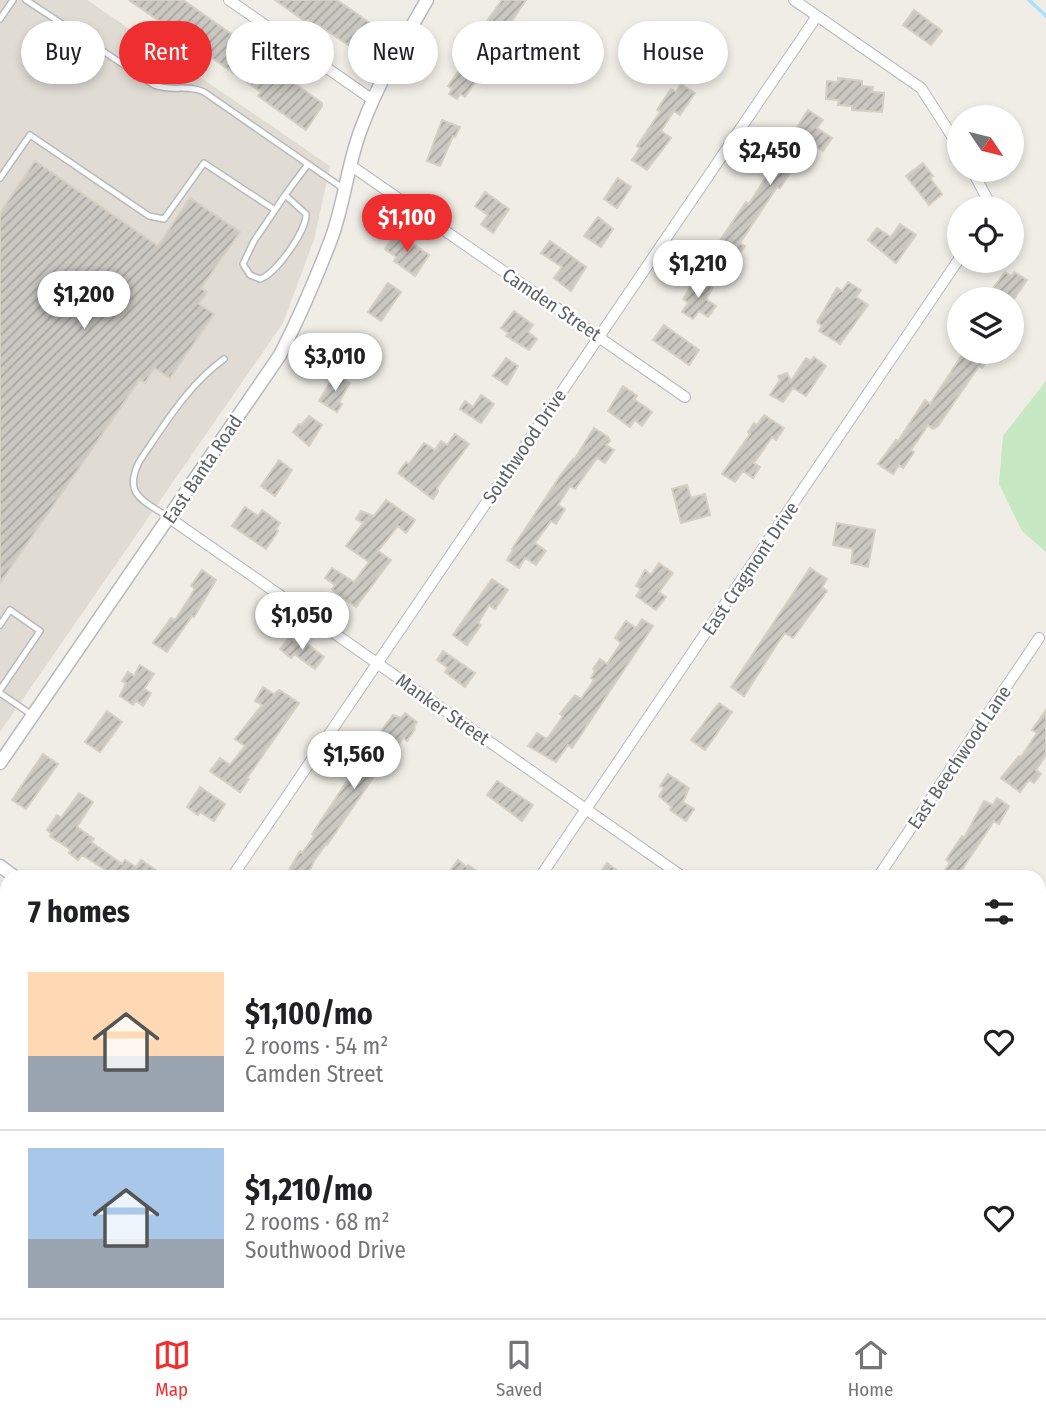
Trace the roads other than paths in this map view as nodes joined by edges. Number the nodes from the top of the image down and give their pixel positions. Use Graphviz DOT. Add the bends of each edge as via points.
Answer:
graph roads {
  1 [pos="13,0"];
  2 [pos="26,0"];
  3 [pos="229,0"];
  4 [pos="427,0"];
  5 [pos="794,0"];
  6 [pos="817,16"];
  7 [pos="0,19"];
  8 [pos="373,100"];
  9 [pos="947,128"];
  10 [pos="308,164"];
  11 [pos="350,166"];
  12 [pos="0,178"];
  13 [pos="344,189"];
  14 [pos="285,195"];
  15 [pos="275,211"];
  16 [pos="950,273"];
  17 [pos="599,336"];
  18 [pos="224,359"];
  19 [pos="685,397"];
  20 [pos="168,517"];
  21 [pos="0,625"];
  22 [pos="1039,638"];
  23 [pos="377,663"];
  24 [pos="0,692"];
  25 [pos="32,715"];
  26 [pos="0,763"];
  27 [pos="586,809"];
  28 [pos="237,870"];
  29 [pos="545,870"];
  30 [pos="673,870"];
  31 [pos="883,870"];
  1 -- 7 [label="lane"];
  2 -- 10 [label="lane" via="154,85 204,92"];
  3 -- 8 [label="street"];
  4 -- 8 [label="street, East Banta Road"];
  5 -- 6 [label="street"];
  6 -- 9 [label="street" via="921,88"];
  6 -- 17 [label="street, Southwood Drive"];
  8 -- 11 [label="street, East Banta Road"];
  10 -- 13 [label="lane"];
  10 -- 14 [label="lane"];
  11 -- 13 [label="street, East Banta Road"];
  11 -- 17 [label="street, Camden Street"];
  12 -- 15 [label="lane" via="30,135 155,219 167,217 204,163"];
  13 -- 20 [label="street, East Banta Road" via="322,265 280,355"];
  14 -- 15 [label="lane"];
  14 -- 15 [label="lane" via="306,214 305,226 274,272 255,278 243,264"];
  16 -- 27 [label="street, East Cragmont Drive"];
  17 -- 19 [label="street, Camden Street"];
  17 -- 23 [label="street, Southwood Drive"];
  18 -- 20 [label="lane" via="188,392 133,474 131,485 136,494"];
  20 -- 23 [label="street, Manker Street"];
  20 -- 25 [label="street, East Banta Road"];
  21 -- 24 [label="lane" via="10,610 40,631"];
  22 -- 31 [label="street, East Beechwood Lane"];
  23 -- 27 [label="street, Manker Street"];
  23 -- 28 [label="street, Southwood Drive"];
  24 -- 25 [label="lane"];
  25 -- 26 [label="street, East Banta Road"];
  27 -- 29 [label="street, East Cragmont Drive"];
  27 -- 30 [label="street, Manker Street"];
}
